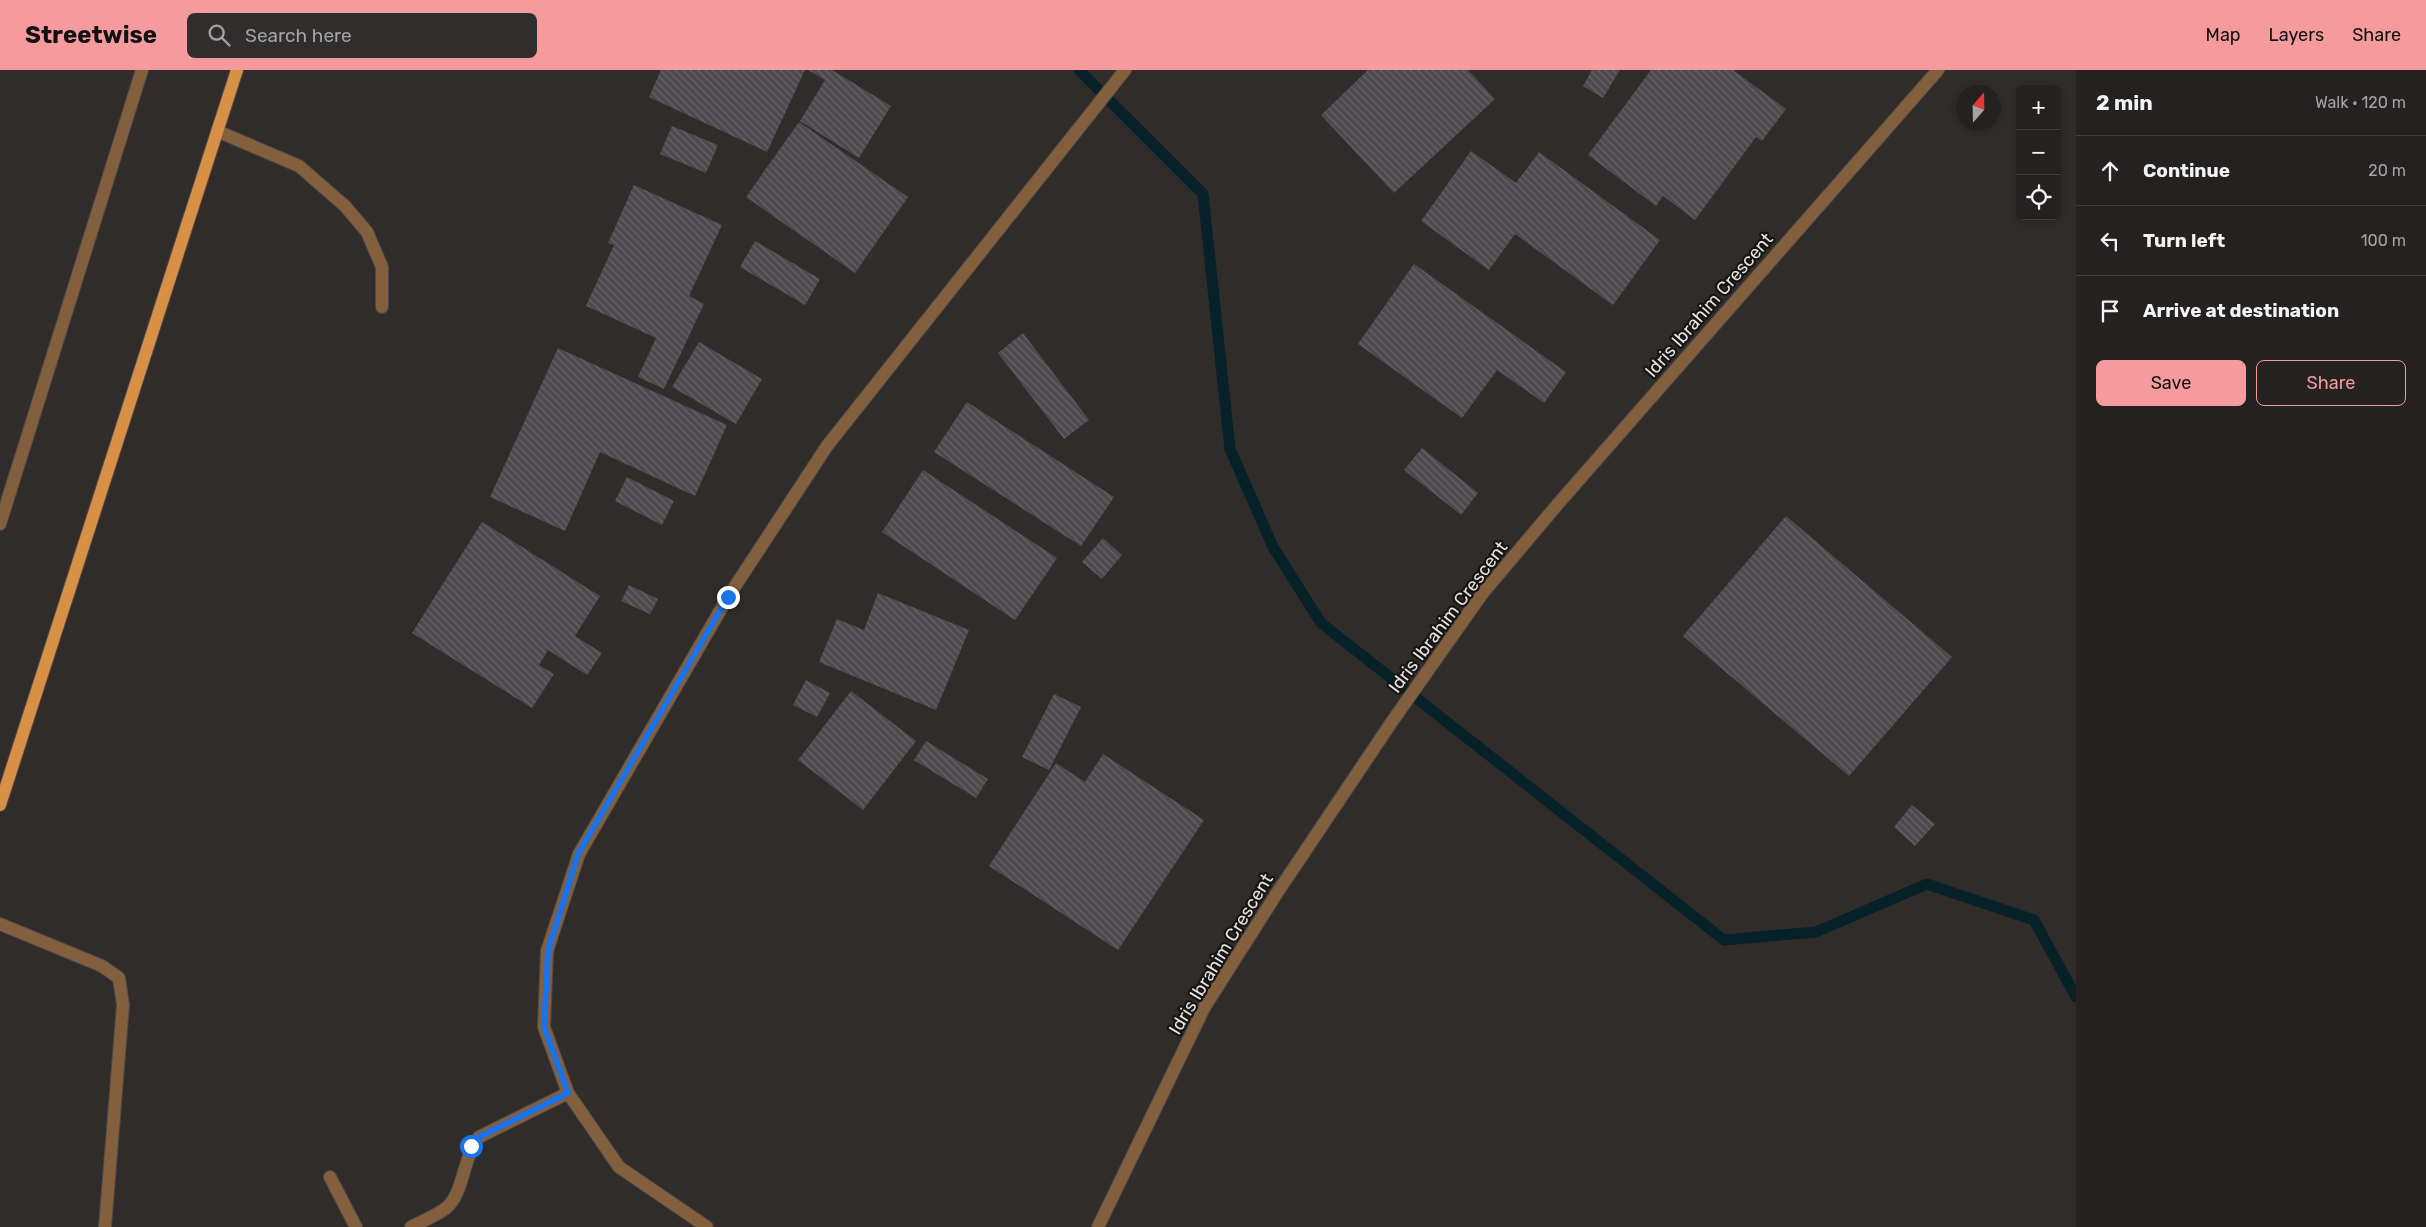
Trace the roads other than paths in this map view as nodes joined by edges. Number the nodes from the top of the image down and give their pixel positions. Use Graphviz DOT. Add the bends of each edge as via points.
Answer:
graph roads {
  1 [pos="142,70"];
  2 [pos="237,70"];
  3 [pos="1125,70"];
  4 [pos="1938,70"];
  5 [pos="217,131"];
  6 [pos="382,307"];
  7 [pos="0,524"];
  8 [pos="0,805"];
  9 [pos="0,924"];
  10 [pos="568,1093"];
  11 [pos="330,1176"];
  12 [pos="106,1227"];
  13 [pos="356,1227"];
  14 [pos="411,1227"];
  15 [pos="706,1227"];
  16 [pos="1098,1227"];
  1 -- 7 [label="street"];
  2 -- 5 [label="main road"];
  3 -- 10 [label="street" via="827,446 728,597 578,854 548,951 544,1027"];
  4 -- 16 [label="street, Idris Ibrahim Crescent" via="1563,497 1482,594 1391,723 1204,1008"];
  5 -- 6 [label="street" via="299,166 345,206 367,232 382,267"];
  5 -- 8 [label="main road"];
  9 -- 12 [label="street" via="102,966 119,978 123,1005"];
  10 -- 14 [label="street" via="479,1137 471,1146 454,1197 446,1207"];
  10 -- 15 [label="street" via="619,1167"];
  11 -- 13 [label="street"];
}
